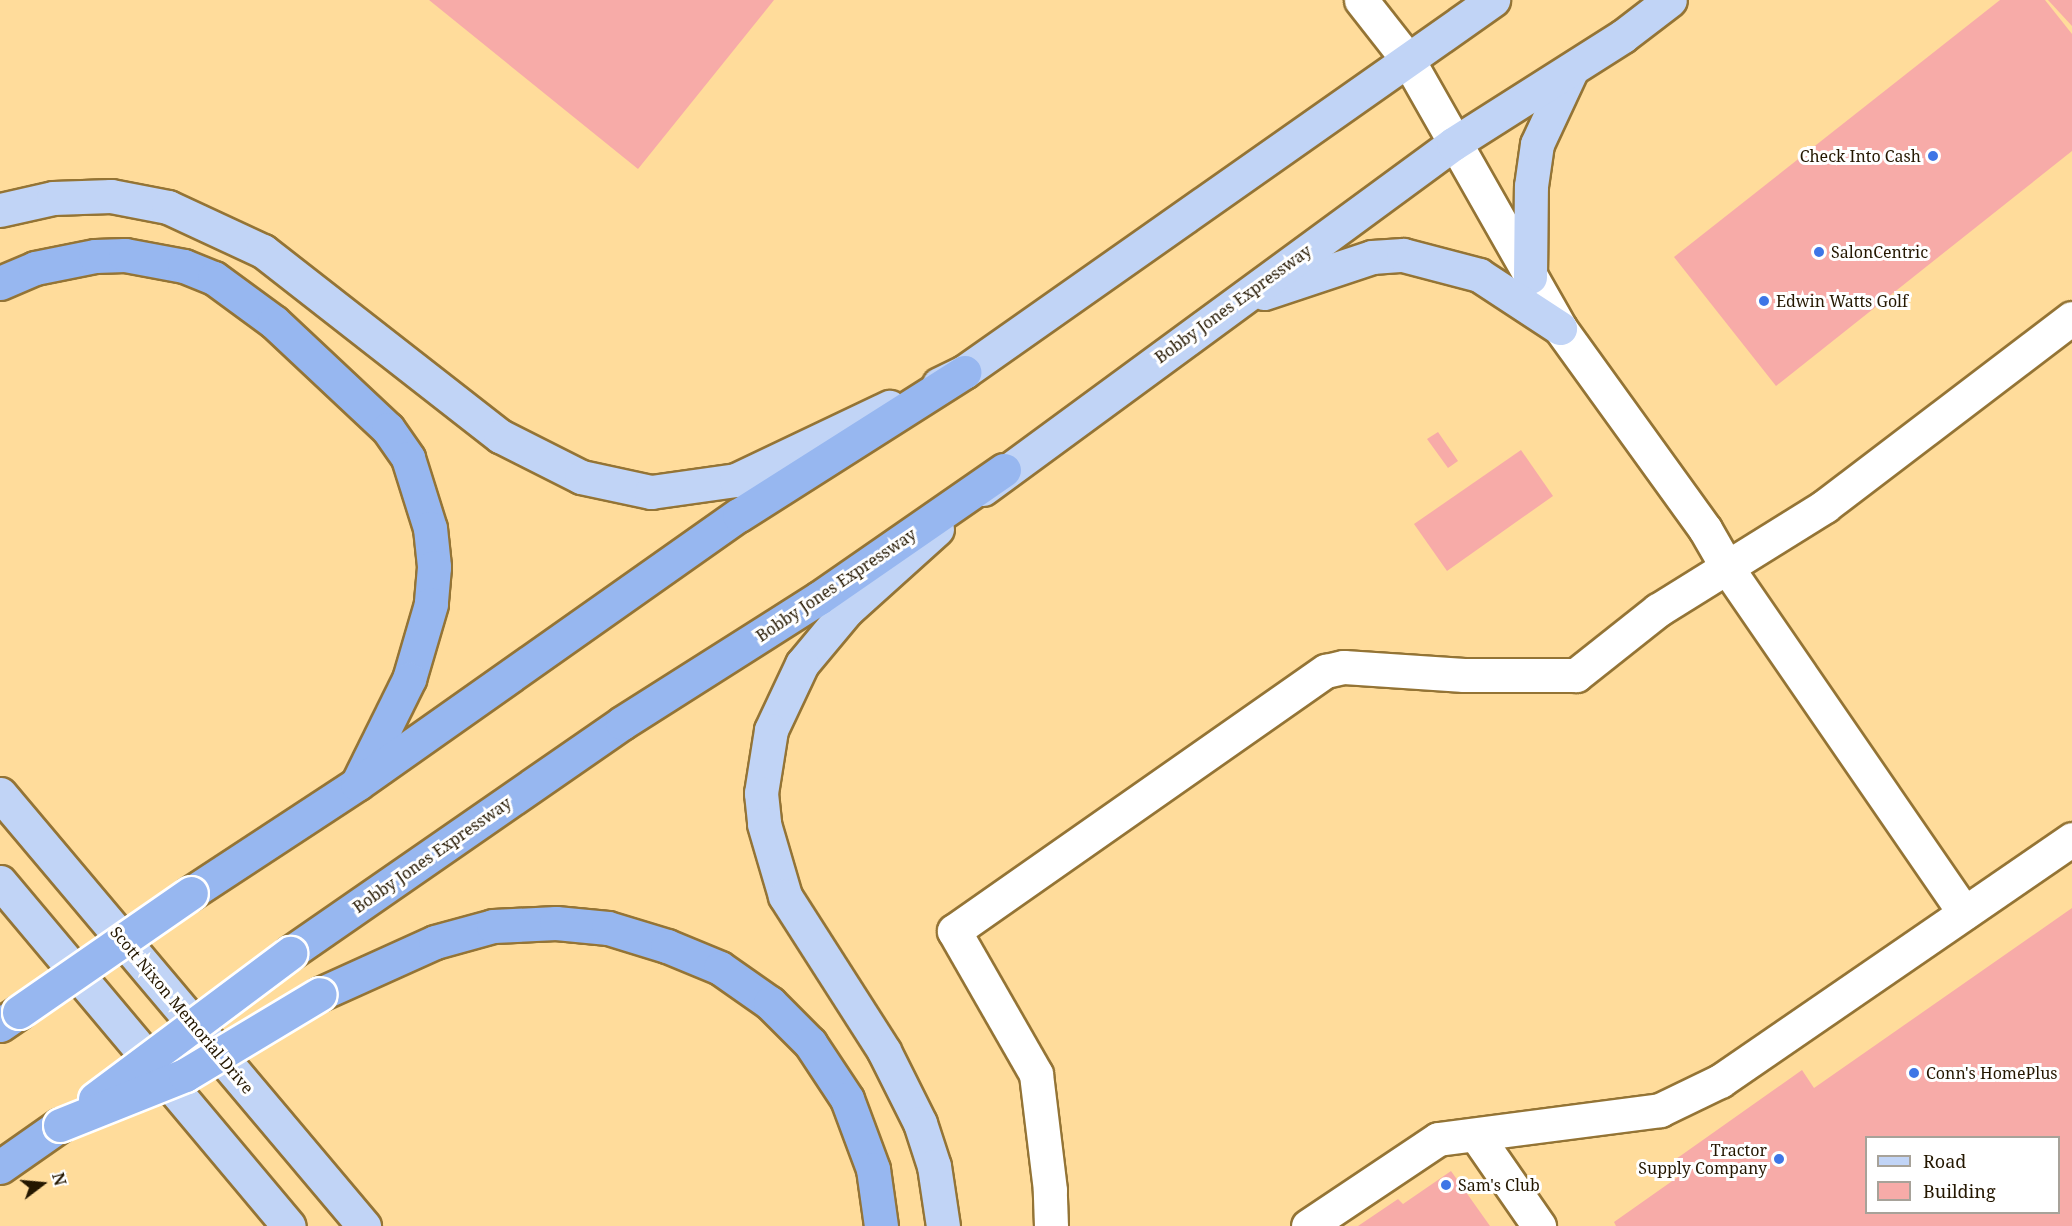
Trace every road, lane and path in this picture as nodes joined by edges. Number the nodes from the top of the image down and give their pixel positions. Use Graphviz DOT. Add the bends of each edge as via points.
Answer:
graph roads {
  1 [pos="1362,0"];
  2 [pos="1493,0"];
  3 [pos="1670,0"];
  4 [pos="1408,60"];
  5 [pos="1571,70"];
  6 [pos="1453,144"];
  7 [pos="111,196"];
  8 [pos="0,210"];
  9 [pos="0,226"];
  10 [pos="1530,278"];
  11 [pos="0,283"];
  12 [pos="1234,303"];
  13 [pos="2072,318"];
  14 [pos="1560,328"];
  15 [pos="964,372"];
  16 [pos="1004,470"];
  17 [pos="1728,569"];
  18 [pos="357,784"];
  19 [pos="0,794"];
  20 [pos="2072,839"];
  21 [pos="0,882"];
  22 [pos="1964,913"];
  23 [pos="9,1019"];
  24 [pos="60,1125"];
  25 [pos="1476,1135"];
  26 [pos="0,1167"];
  27 [pos="289,1226"];
  28 [pos="364,1226"];
  29 [pos="881,1226"];
  30 [pos="943,1226"];
  31 [pos="1051,1226"];
  32 [pos="1308,1226"];
  33 [pos="1539,1226"];
  1 -- 4 [label="street"];
  2 -- 4 [label="main road"];
  3 -- 5 [label="main road, Bobby Jones Expressway"];
  4 -- 6 [label="street"];
  4 -- 15 [label="main road"];
  5 -- 6 [label="main road, Bobby Jones Expressway"];
  5 -- 10 [label="main road" via="1537,144 1531,186"];
  6 -- 10 [label="street"];
  6 -- 12 [label="main road, Bobby Jones Expressway"];
  7 -- 8 [label="main road" via="53,198"];
  7 -- 9 [label="main road" via="31,213"];
  7 -- 15 [label="main road" via="168,207 263,251 500,436 581,477 651,492 736,480"];
  10 -- 14 [label="street"];
  11 -- 18 [label="highway" via="35,268 96,256 125,255 184,266 214,278 274,322 388,429 408,458 427,518 434,567 431,604 409,679"];
  12 -- 14 [label="main road" via="1372,257 1403,255 1479,275"];
  12 -- 16 [label="main road, Bobby Jones Expressway"];
  13 -- 17 [label="street" via="1825,506"];
  14 -- 17 [label="street" via="1706,529"];
  15 -- 18 [label="highway" via="739,515"];
  16 -- 24 [label="highway, Bobby Jones Expressway, bridge" via="819,598 622,723 290,953"];
  16 -- 30 [label="main road" via="823,635 781,704 763,765 764,824 785,896 884,1051 915,1113 934,1166"];
  17 -- 22 [label="street"];
  17 -- 31 [label="street" via="1658,610 1576,675 1464,675 1344,667 1326,671 954,931 1036,1074"];
  18 -- 23 [label="highway, bridge"];
  19 -- 28 [label="main road, Scott Nixon Memorial Drive"];
  20 -- 22 [label="street"];
  21 -- 27 [label="main road"];
  22 -- 25 [label="street" via="1720,1081 1660,1110"];
  24 -- 26 [label="highway, Bobby Jones Expressway"];
  24 -- 29 [label="highway, bridge" via="185,1075 320,994 435,942 493,926 556,923 608,928 667,946 729,973 770,1003 810,1043 847,1099 873,1169"];
  25 -- 32 [label="street" via="1438,1139"];
  25 -- 33 [label="street"];
}
